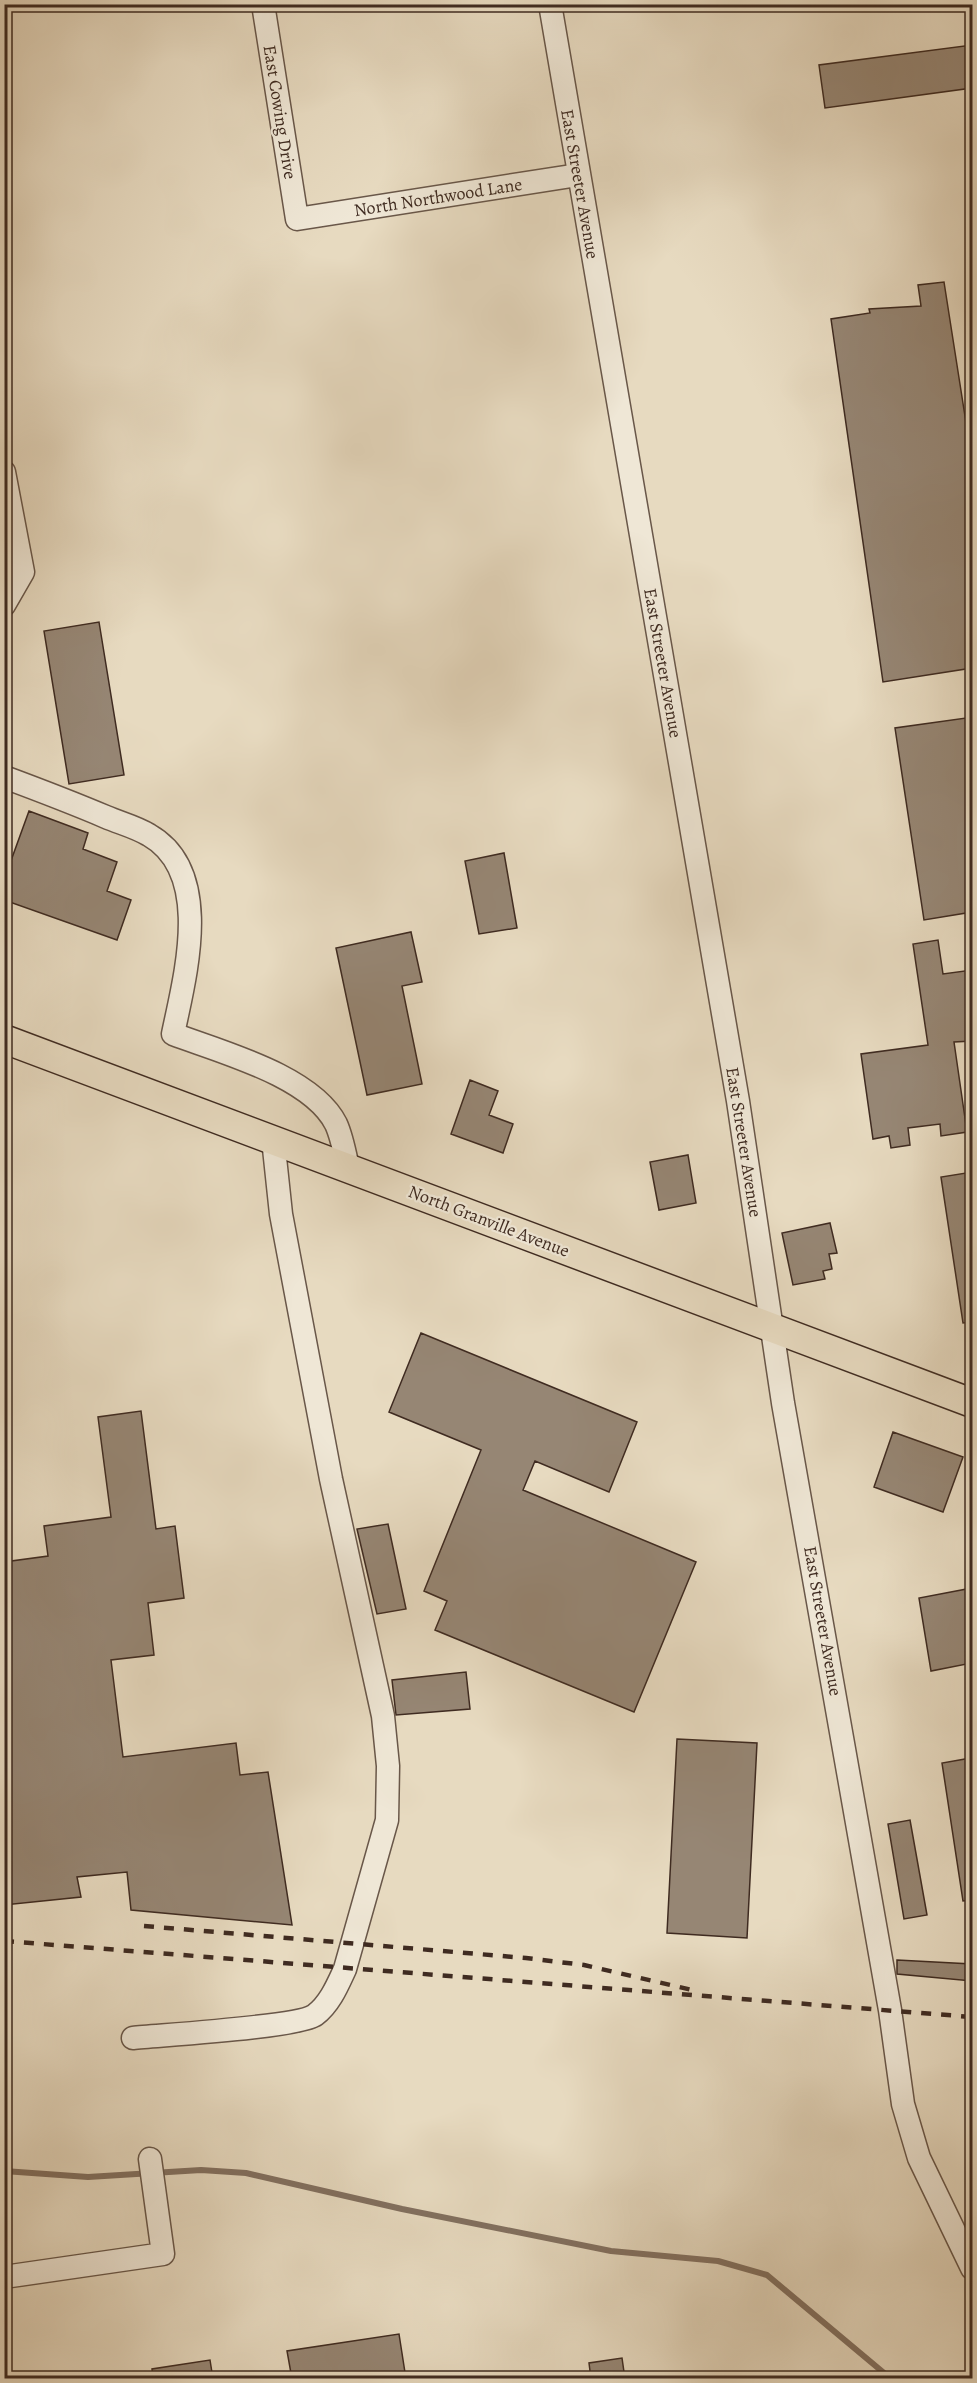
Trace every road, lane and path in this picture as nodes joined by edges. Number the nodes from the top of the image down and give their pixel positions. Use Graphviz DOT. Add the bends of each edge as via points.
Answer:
graph roads {
  1 [pos="263,4"];
  2 [pos="550,4"];
  3 [pos="578,175"];
  4 [pos="297,219"];
  5 [pos="4,472"];
  6 [pos="4,605"];
  7 [pos="4,777"];
  8 [pos="4,1039"];
  9 [pos="273,1139"];
  10 [pos="348,1168"];
  11 [pos="771,1328"];
  12 [pos="972,1403"];
  13 [pos="133,2038"];
  14 [pos="150,2158"];
  15 [pos="972,2268"];
  16 [pos="4,2277"];
  1 -- 4 [label="street, East Cowing Drive"];
  2 -- 3 [label="street, East Streeter Avenue"];
  3 -- 4 [label="street, North Northwood Lane"];
  3 -- 11 [label="street, East Streeter Avenue" via="738,1101"];
  5 -- 6 [label="street" via="23,572"];
  7 -- 10 [label="street" via="150,835 172,856 182,874 190,916 173,1034 303,1088 335,1123"];
  8 -- 9 [label="main road, North Granville Avenue"];
  9 -- 10 [label="main road, North Granville Avenue"];
  9 -- 13 [label="street" via="281,1214 331,1479 383,1716 388,1766 387,1820 345,1969 334,1992 315,2016 288,2023"];
  10 -- 11 [label="main road, North Granville Avenue"];
  11 -- 12 [label="main road, North Granville Avenue"];
  11 -- 15 [label="street, East Streeter Avenue" via="903,2104 919,2158"];
  14 -- 16 [label="street" via="163,2254"];
}
